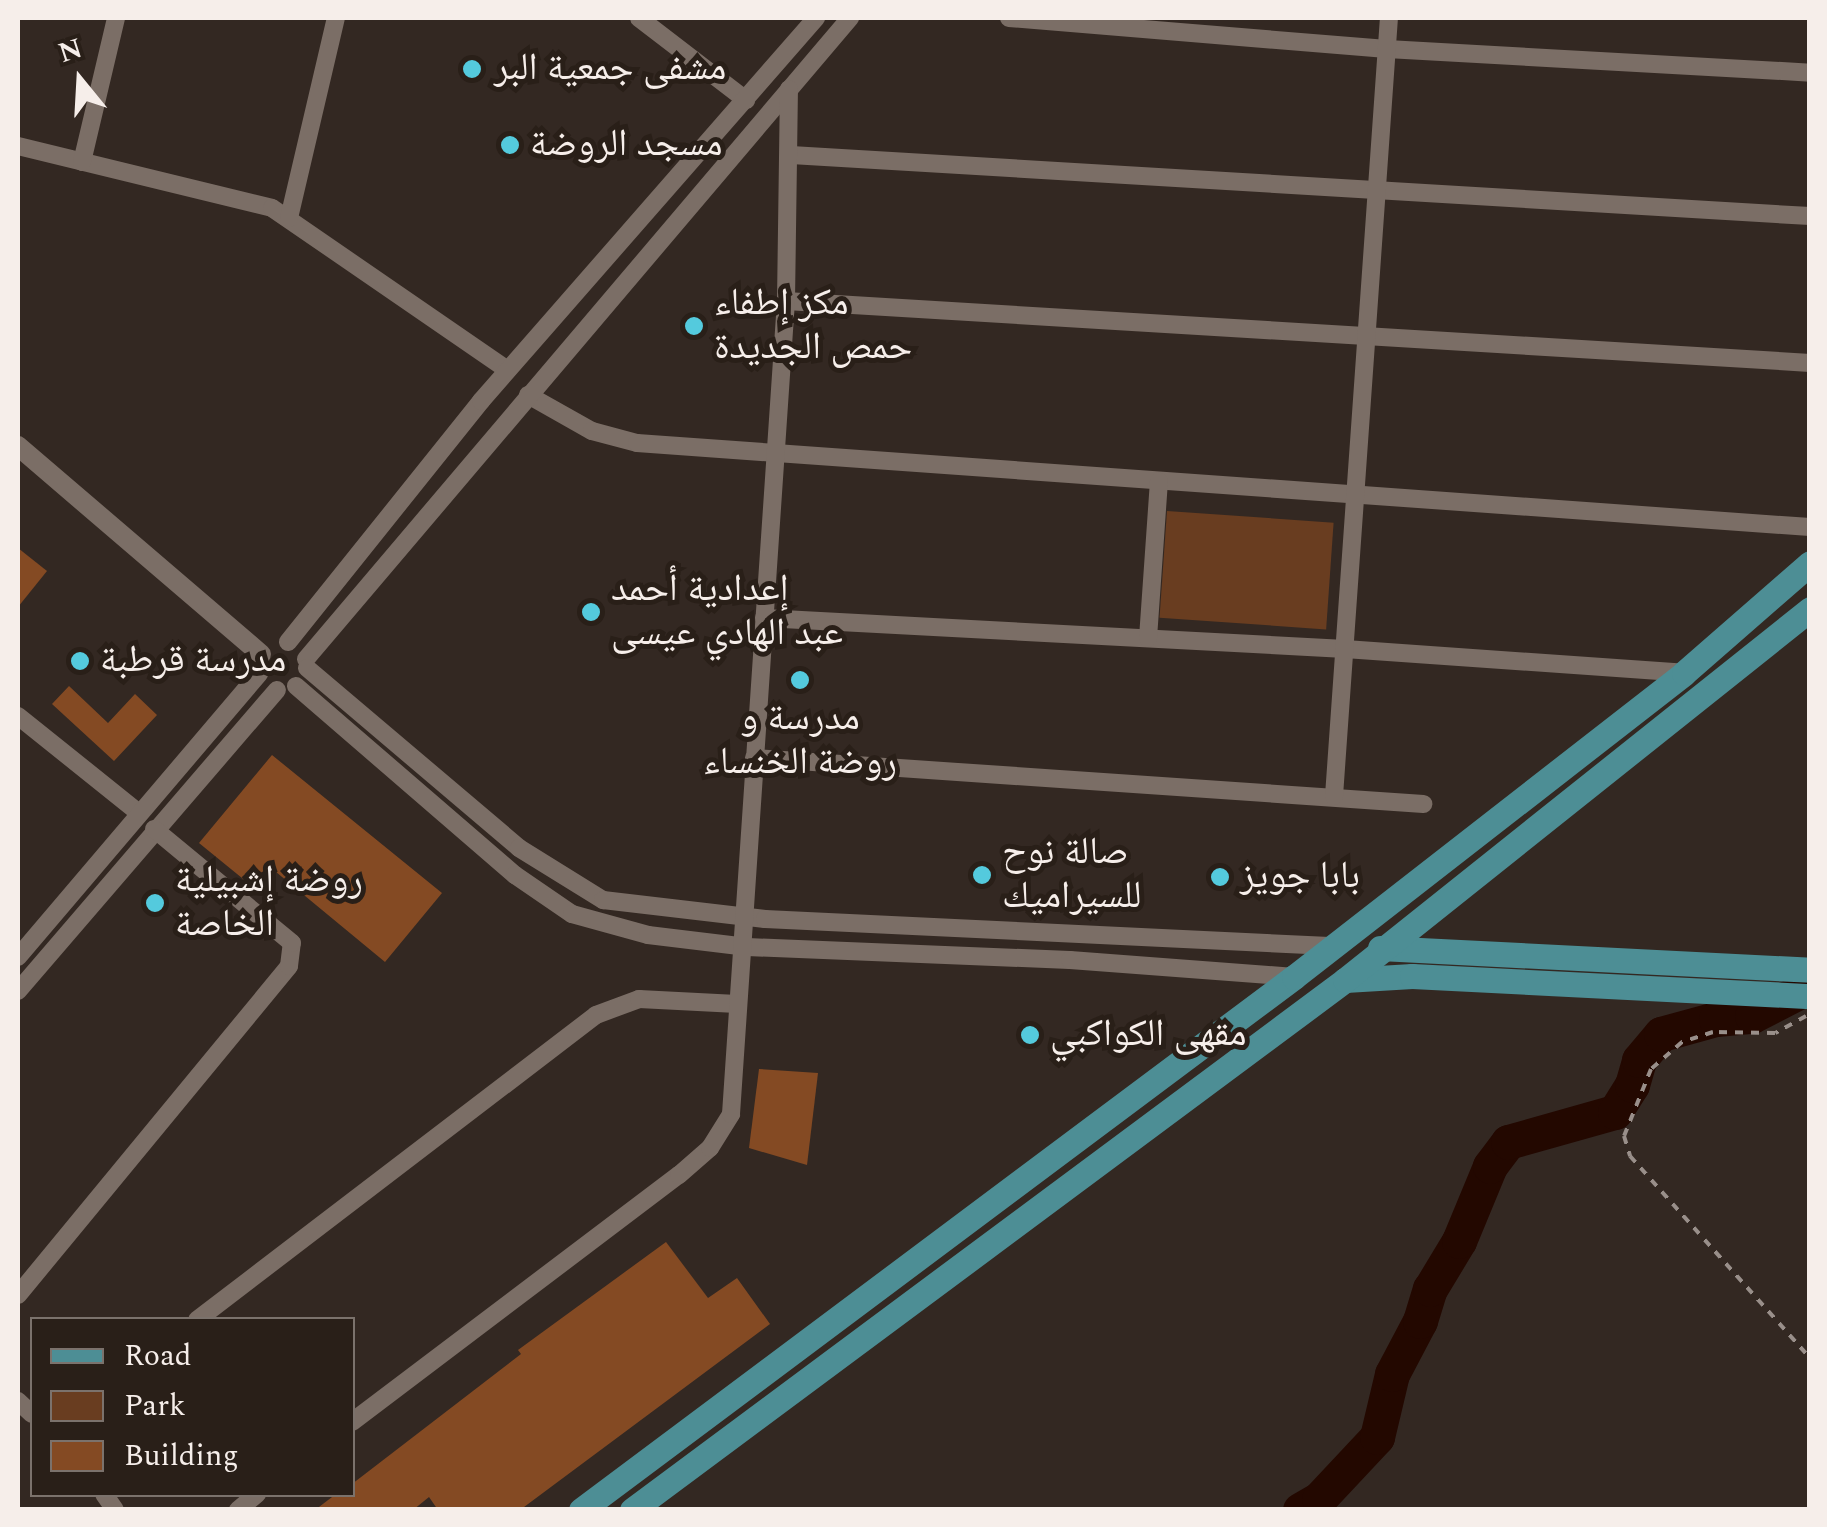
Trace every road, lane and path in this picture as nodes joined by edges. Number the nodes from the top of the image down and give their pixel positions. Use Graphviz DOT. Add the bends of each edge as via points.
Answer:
graph roads {
  1 [pos="116,18"];
  2 [pos="336,18"];
  3 [pos="639,18"];
  4 [pos="816,18"];
  5 [pos="850,18"];
  6 [pos="1009,18"];
  7 [pos="1389,18"];
  8 [pos="1097,21"];
  9 [pos="1245,26"];
  10 [pos="1387,48"];
  11 [pos="1810,73"];
  12 [pos="790,89"];
  13 [pos="746,100"];
  14 [pos="18,146"];
  15 [pos="791,155"];
  16 [pos="82,162"];
  17 [pos="1378,189"];
  18 [pos="1810,216"];
  19 [pos="289,218"];
  20 [pos="786,301"];
  21 [pos="1368,337"];
  22 [pos="1810,364"];
  23 [pos="508,370"];
  24 [pos="528,395"];
  25 [pos="18,446"];
  26 [pos="776,455"];
  27 [pos="1159,481"];
  28 [pos="1356,494"];
  29 [pos="1810,526"];
  30 [pos="1810,563"];
  31 [pos="1810,609"];
  32 [pos="764,618"];
  33 [pos="1148,638"];
  34 [pos="288,642"];
  35 [pos="1345,648"];
  36 [pos="260,664"];
  37 [pos="307,664"];
  38 [pos="1684,673"];
  39 [pos="296,686"];
  40 [pos="277,690"];
  41 [pos="18,716"];
  42 [pos="754,758"];
  43 [pos="1334,796"];
  44 [pos="1423,804"];
  45 [pos="139,813"];
  46 [pos="154,830"];
  47 [pos="742,917"];
  48 [pos="740,946"];
  49 [pos="1329,946"];
  50 [pos="1385,948"];
  51 [pos="18,957"];
  52 [pos="1294,977"];
  53 [pos="1345,980"];
  54 [pos="1805,989"];
  55 [pos="18,992"];
  56 [pos="737,1004"];
  57 [pos="18,1294"];
  58 [pos="201,1317"];
  59 [pos="1810,1358"];
  60 [pos="355,1420"];
  61 [pos="581,1510"];
  62 [pos="632,1510"];
  1 -- 16 [label="street"];
  2 -- 19 [label="street"];
  3 -- 13 [label="street"];
  4 -- 13 [label="street"];
  5 -- 12 [label="street"];
  6 -- 8 [label="street"];
  7 -- 10 [label="street"];
  8 -- 9 [label="street"];
  9 -- 10 [label="street"];
  10 -- 11 [label="street"];
  10 -- 17 [label="street"];
  12 -- 15 [label="street"];
  12 -- 24 [label="street"];
  13 -- 23 [label="street"];
  14 -- 16 [label="street"];
  15 -- 17 [label="street"];
  15 -- 20 [label="street"];
  16 -- 19 [label="street" via="272,208"];
  17 -- 18 [label="street"];
  17 -- 21 [label="street"];
  19 -- 23 [label="street"];
  20 -- 21 [label="street"];
  20 -- 26 [label="street"];
  21 -- 22 [label="street"];
  21 -- 28 [label="street"];
  23 -- 34 [label="street"];
  24 -- 26 [label="street" via="592,430 637,443"];
  24 -- 37 [label="street"];
  25 -- 36 [label="street"];
  26 -- 27 [label="street"];
  26 -- 32 [label="street"];
  27 -- 28 [label="street"];
  27 -- 33 [label="street"];
  28 -- 29 [label="street"];
  28 -- 35 [label="street"];
  30 -- 38 [label="main road"];
  31 -- 50 [label="main road"];
  32 -- 33 [label="street"];
  32 -- 42 [label="street"];
  33 -- 35 [label="street"];
  34 -- 36 [label="street" via="274,643"];
  34 -- 37 [label="street"];
  35 -- 38 [label="street"];
  35 -- 43 [label="street"];
  36 -- 40 [label="street"];
  36 -- 45 [label="street"];
  37 -- 39 [label="street"];
  37 -- 47 [label="street" via="518,848 603,900"];
  38 -- 49 [label="main road"];
  39 -- 40 [label="street"];
  39 -- 48 [label="street" via="514,875 572,914 648,935"];
  40 -- 46 [label="street"];
  41 -- 45 [label="street"];
  42 -- 43 [label="street"];
  42 -- 47 [label="street"];
  43 -- 44 [label="street"];
  45 -- 51 [label="street"];
  46 -- 55 [label="street"];
  46 -- 57 [label="street" via="292,943 289,966"];
  47 -- 48 [label="street"];
  47 -- 49 [label="street"];
  48 -- 52 [label="street"];
  48 -- 56 [label="street"];
  49 -- 50 [label="main road"];
  49 -- 52 [label="main road"];
  50 -- 53 [label="main road"];
  50 -- 54 [label="main road"];
  52 -- 53 [label="main road"];
  52 -- 61 [label="main road"];
  53 -- 54 [label="main road" via="1448,977 1727,992"];
  53 -- 62 [label="main road"];
  54 -- 59 [label="path" via="1800,1023 1775,1033 1713,1032 1682,1042 1651,1069 1624,1136 1630,1156"];
  56 -- 58 [label="street" via="639,999 596,1015"];
  56 -- 60 [label="street" via="731,1114 710,1148"];
}
